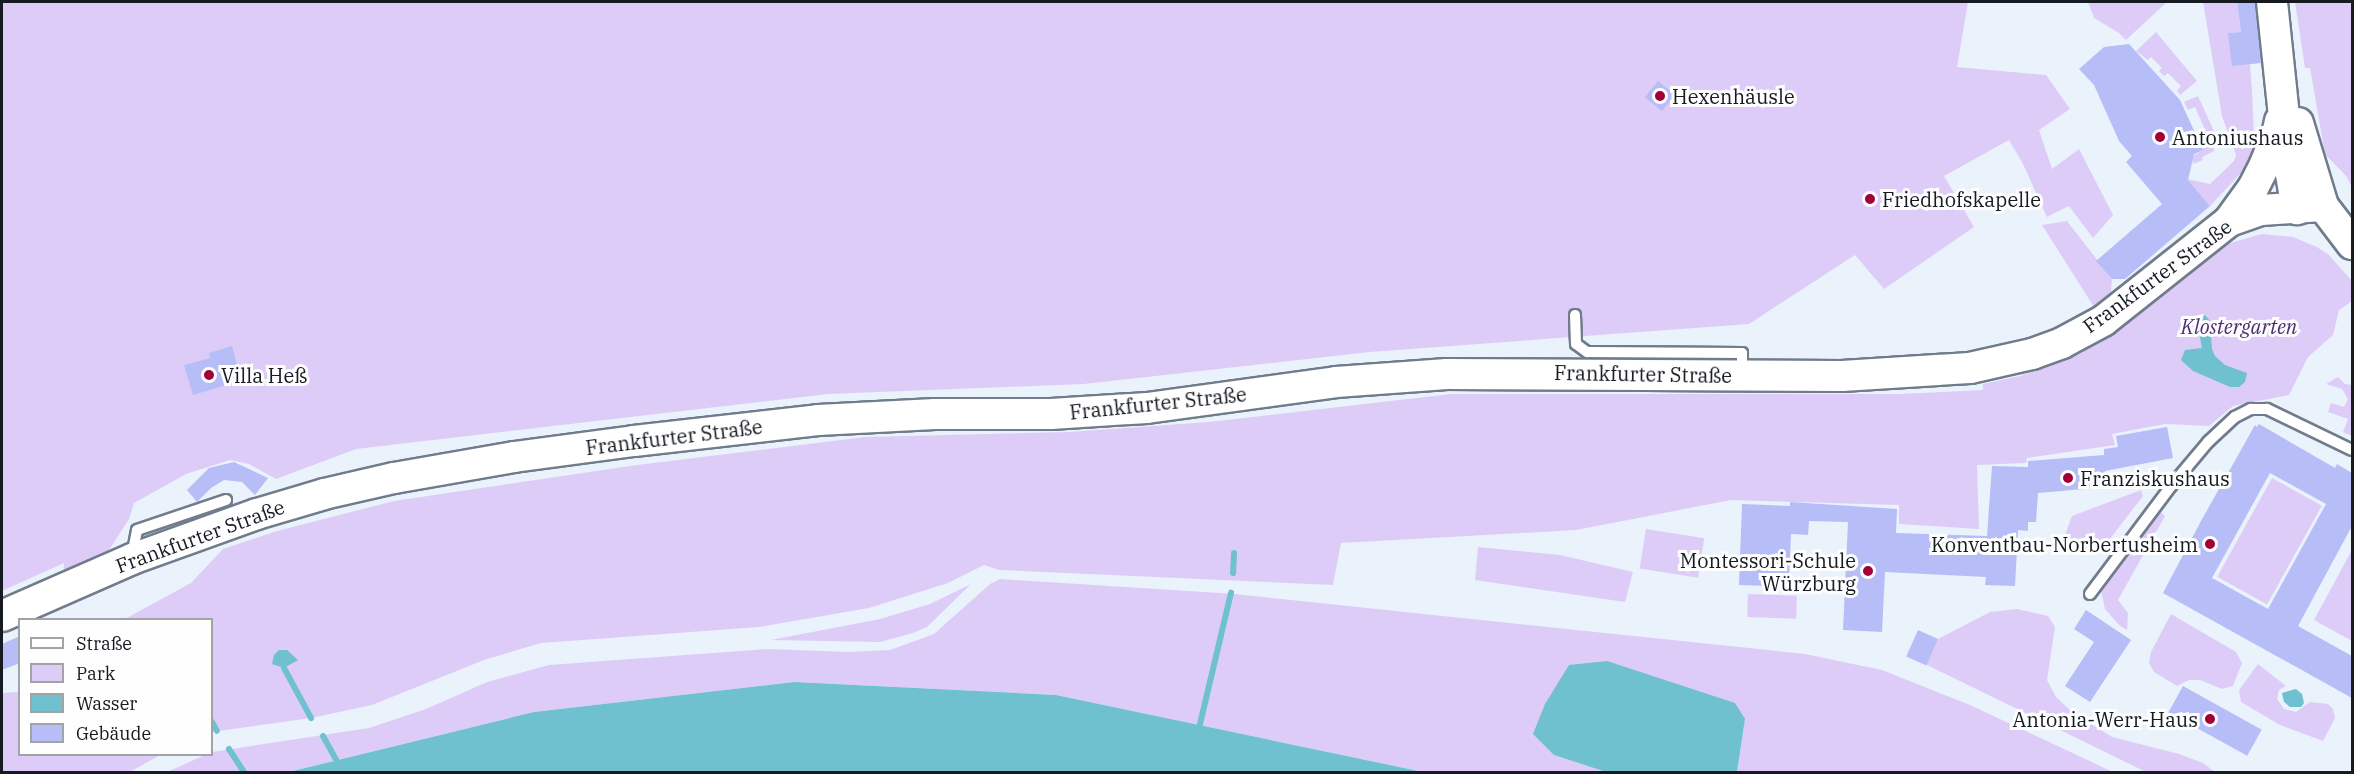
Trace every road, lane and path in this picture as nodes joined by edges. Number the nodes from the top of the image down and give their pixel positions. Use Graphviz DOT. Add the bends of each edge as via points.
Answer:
graph roads {
  1 [pos="2272,2"];
  2 [pos="2282,91"];
  3 [pos="2313,200"];
  4 [pos="2229,221"];
  5 [pos="2352,244"];
  6 [pos="2352,255"];
  7 [pos="1575,315"];
  8 [pos="1742,375"];
  9 [pos="2352,450"];
  10 [pos="226,500"];
  11 [pos="132,559"];
  12 [pos="2090,594"];
  13 [pos="2,616"];
  1 -- 2 [label="main road"];
  2 -- 3 [label="main road" via="2304,138"];
  2 -- 4 [label="main road" via="2273,148 2253,188"];
  3 -- 4 [label="main road, Frankfurter Straße"];
  3 -- 5 [label="main road"];
  3 -- 6 [label="main road"];
  4 -- 8 [label="main road, Frankfurter Straße" via="2103,321 2032,354 1970,368 1907,373"];
  7 -- 8 [label="lane" via="1576,344 1587,352 1742,353"];
  8 -- 11 [label="main road, Frankfurter Straße" via="1447,374 1336,382 1148,408 818,420 514,457 335,492 257,514"];
  9 -- 12 [label="lane" via="2267,409 2251,409 2235,417 2171,486"];
  10 -- 11 [label="lane" via="137,530"];
  11 -- 13 [label="main road, Frankfurter Straße"];
}
